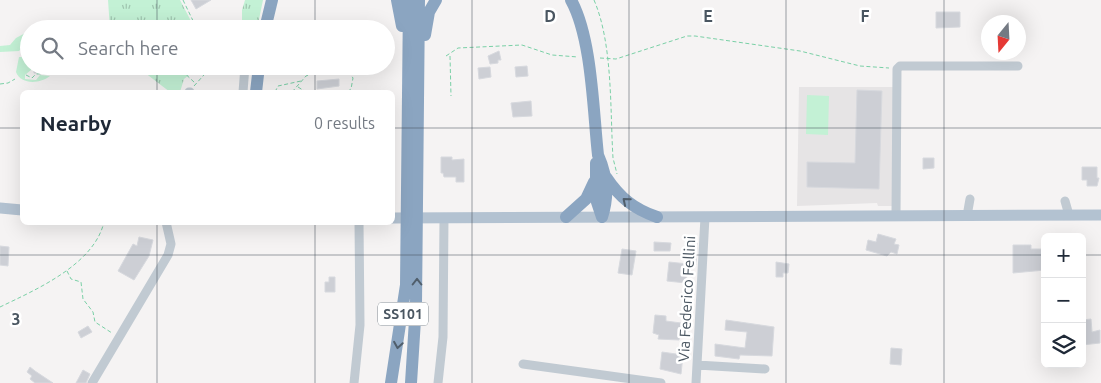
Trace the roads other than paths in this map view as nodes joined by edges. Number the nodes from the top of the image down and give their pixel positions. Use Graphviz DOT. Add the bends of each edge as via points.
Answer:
graph roads {
  1 [pos="272,0"];
  2 [pos="397,0"];
  3 [pos="409,0"];
  4 [pos="418,0"];
  5 [pos="436,0"];
  6 [pos="570,0"];
  7 [pos="267,20"];
  8 [pos="1018,66"];
  9 [pos="244,75"];
  10 [pos="258,75"];
  11 [pos="243,90"];
  12 [pos="256,90"];
  13 [pos="419,96"];
  14 [pos="409,112"];
  15 [pos="600,175"];
  16 [pos="413,184"];
  17 [pos="970,199"];
  18 [pos="1066,200"];
  19 [pos="0,208"];
  20 [pos="20,210"];
  21 [pos="1069,215"];
  22 [pos="1101,215"];
  23 [pos="896,216"];
  24 [pos="967,216"];
  25 [pos="566,217"];
  26 [pos="602,217"];
  27 [pos="658,217"];
  28 [pos="705,217"];
  29 [pos="395,218"];
  30 [pos="444,218"];
  31 [pos="167,225"];
  32 [pos="359,225"];
  33 [pos="412,245"];
  34 [pos="523,364"];
  35 [pos="697,365"];
  36 [pos="765,369"];
  37 [pos="92,383"];
  38 [pos="354,383"];
  39 [pos="391,383"];
  40 [pos="411,383"];
  41 [pos="438,383"];
  42 [pos="661,383"];
  43 [pos="696,383"];
  1 -- 7 [label="highway"];
  2 -- 14 [label="highway" via="402,23 402,80"];
  3 -- 14 [label="highway, SS101"];
  4 -- 13 [label="highway, SS101"];
  5 -- 13 [label="highway" via="426,24 426,67"];
  6 -- 15 [label="highway" via="580,17 585,40"];
  8 -- 23 [label="street" via="897,68"];
  9 -- 11 [label="street"];
  10 -- 12 [label="highway"];
  13 -- 16 [label="highway, SS101"];
  14 -- 16 [label="highway, SS101"];
  15 -- 25 [label="highway" via="586,199"];
  15 -- 26 [label="highway" via="596,200"];
  27 -- 15 [label="highway, one-way" via="623,199"];
  16 -- 33 [label="highway, SS101"];
  17 -- 24 [label="street"];
  18 -- 21 [label="street"];
  19 -- 20 [label="main road"];
  21 -- 22 [label="main road"];
  21 -- 24 [label="main road"];
  23 -- 24 [label="main road"];
  23 -- 28 [label="main road"];
  25 -- 26 [label="main road"];
  25 -- 30 [label="main road"];
  26 -- 27 [label="main road"];
  27 -- 28 [label="main road"];
  28 -- 35 [label="street, Via Federico Fellini"];
  29 -- 30 [label="main road"];
  30 -- 41 [label="street" via="443,337"];
  31 -- 37 [label="street" via="171,244 168,254"];
  32 -- 38 [label="street" via="360,325"];
  33 -- 39 [label="highway, SS101, one-way"];
  40 -- 33 [label="highway, SS101, one-way" via="416,304"];
  34 -- 42 [label="street"];
  35 -- 36 [label="street"];
  35 -- 43 [label="street, Via Federico Fellini"];
}
